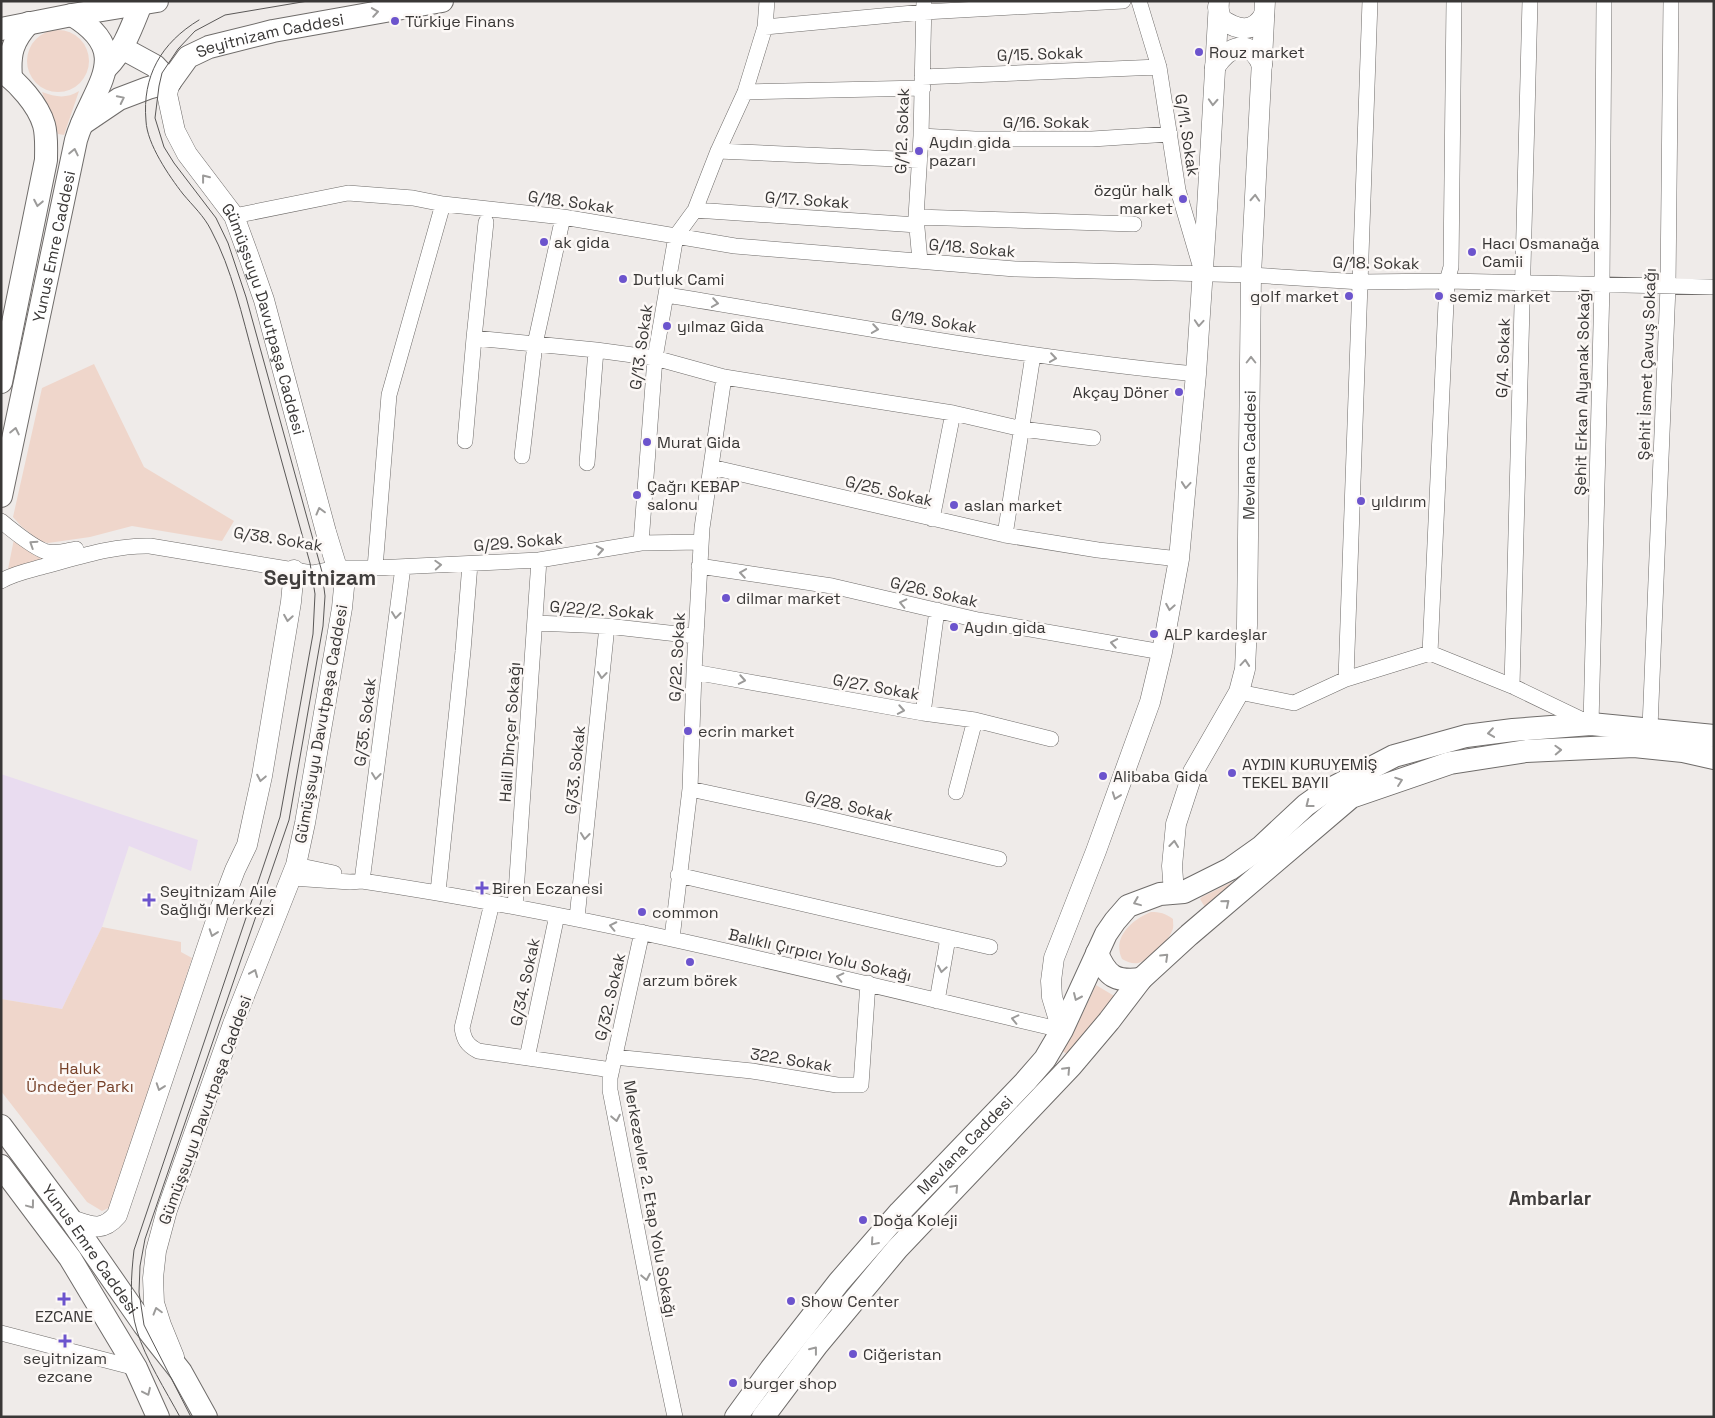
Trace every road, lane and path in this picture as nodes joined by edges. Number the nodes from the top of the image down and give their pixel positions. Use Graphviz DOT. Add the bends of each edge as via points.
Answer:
graph roads {
  1 [pos="442,1"];
  2 [pos="766,1"];
  3 [pos="1123,1"];
  4 [pos="1140,1"];
  5 [pos="1370,1"];
  6 [pos="1454,1"];
  7 [pos="1530,1"];
  8 [pos="1604,1"];
  9 [pos="1671,1"];
  10 [pos="146,2"];
  11 [pos="1218,4"];
  12 [pos="924,7"];
  13 [pos="1264,8"];
  14 [pos="72,15"];
  15 [pos="29,23"];
  16 [pos="764,27"];
  17 [pos="1,29"];
  18 [pos="122,48"];
  19 [pos="1215,66"];
  20 [pos="1262,66"];
  21 [pos="107,67"];
  22 [pos="1159,67"];
  23 [pos="6,74"];
  24 [pos="170,82"];
  25 [pos="922,82"];
  26 [pos="746,92"];
  27 [pos="80,125"];
  28 [pos="1170,134"];
  29 [pos="921,136"];
  30 [pos="718,151"];
  31 [pos="919,160"];
  32 [pos="443,204"];
  33 [pos="696,210"];
  34 [pos="234,216"];
  35 [pos="564,217"];
  36 [pos="917,221"];
  37 [pos="486,222"];
  38 [pos="1134,224"];
  39 [pos="676,236"];
  40 [pos="920,261"];
  41 [pos="1202,274"];
  42 [pos="1252,276"];
  43 [pos="1447,281"];
  44 [pos="1361,282"];
  45 [pos="1523,283"];
  46 [pos="1602,285"];
  47 [pos="1668,286"];
  48 [pos="1714,287"];
  49 [pos="666,295"];
  50 [pos="8,318"];
  51 [pos="474,338"];
  52 [pos="535,344"];
  53 [pos="596,350"];
  54 [pos="1032,355"];
  55 [pos="655,358"];
  56 [pos="1196,374"];
  57 [pos="724,377"];
  58 [pos="1,382"];
  59 [pos="953,413"];
  60 [pos="1022,429"];
  61 [pos="1093,438"];
  62 [pos="465,441"];
  63 [pos="522,456"];
  64 [pos="587,463"];
  65 [pos="711,467"];
  66 [pos="1,496"];
  67 [pos="932,519"];
  68 [pos="1,521"];
  69 [pos="1005,535"];
  70 [pos="641,542"];
  71 [pos="701,542"];
  72 [pos="1179,559"];
  73 [pos="539,560"];
  74 [pos="470,564"];
  75 [pos="699,566"];
  76 [pos="403,567"];
  77 [pos="337,568"];
  78 [pos="375,568"];
  79 [pos="294,570"];
  80 [pos="1,581"];
  81 [pos="937,610"];
  82 [pos="535,624"];
  83 [pos="607,626"];
  84 [pos="696,636"];
  85 [pos="1162,652"];
  86 [pos="1430,652"];
  87 [pos="694,672"];
  88 [pos="1346,679"];
  89 [pos="1512,686"];
  90 [pos="1239,692"];
  91 [pos="923,714"];
  92 [pos="975,720"];
  93 [pos="1592,724"];
  94 [pos="1650,728"];
  95 [pos="1714,736"];
  96 [pos="1051,739"];
  97 [pos="1714,758"];
  98 [pos="690,789"];
  99 [pos="956,792"];
  100 [pos="999,860"];
  101 [pos="294,871"];
  102 [pos="678,875"];
  103 [pos="362,881"];
  104 [pos="438,892"];
  105 [pos="1179,892"];
  106 [pos="492,903"];
  107 [pos="515,907"];
  108 [pos="557,915"];
  109 [pos="577,918"];
  110 [pos="642,932"];
  111 [pos="1189,935"];
  112 [pos="672,938"];
  113 [pos="948,938"];
  114 [pos="990,947"];
  115 [pos="1097,953"];
  116 [pos="1141,979"];
  117 [pos="868,983"];
  118 [pos="937,1001"];
  119 [pos="1062,1030"];
  120 [pos="527,1058"];
  121 [pos="613,1064"];
  122 [pos="1,1126"];
  123 [pos="1,1166"];
  124 [pos="71,1220"];
  125 [pos="1,1333"];
  126 [pos="136,1368"];
  127 [pos="181,1372"];
  128 [pos="158,1417"];
  129 [pos="206,1417"];
  130 [pos="675,1417"];
  131 [pos="736,1417"];
  132 [pos="763,1417"];
  24 -- 1 [label="main road, Seyitnizam Caddesi, one-way" via="188,57 209,47 282,29"];
  2 -- 16 [label="street, G/13. Sokak"];
  3 -- 12 [label="street"];
  4 -- 22 [label="street, G/11. Sokak"];
  5 -- 44 [label="street"];
  6 -- 43 [label="street" via="1451,267"];
  7 -- 45 [label="street, G/4. Sokak"];
  8 -- 46 [label="street, Şehit Erkan Alyanak Sokağı"];
  9 -- 47 [label="street, Şehit İsmet Çavuş Sokağı"];
  10 -- 14 [label="main road"];
  10 -- 18 [label="main road, Yunus Emre Caddesi"];
  11 -- 13 [label="street" via="1221,19 1237,28 1255,27 1260,23"];
  11 -- 19 [label="street"];
  12 -- 16 [label="street"];
  12 -- 25 [label="street, G/12. Sokak"];
  13 -- 20 [label="street, Mevlana Caddesi"];
  14 -- 15 [label="main road"];
  14 -- 21 [label="main road" via="97,34 106,54"];
  15 -- 17 [label="main road"];
  15 -- 23 [label="main road" via="12,47"];
  16 -- 26 [label="street, G/13. Sokak"];
  18 -- 21 [label="main road, Yunus Emre Caddesi"];
  18 -- 24 [label="main road" via="155,66"];
  19 -- 20 [label="street" via="1228,51 1242,47 1258,56"];
  19 -- 41 [label="street, one-way"];
  42 -- 20 [label="street, Mevlana Caddesi, one-way"];
  21 -- 27 [label="main road, Yunus Emre Caddesi"];
  22 -- 25 [label="street, G/15. Sokak"];
  22 -- 28 [label="street, G/11. Sokak"];
  23 -- 50 [label="main road, Yunus Emre Caddesi, one-way" via="40,117 44,126 46,160"];
  27 -- 24 [label="main road, one-way" via="118,99"];
  34 -- 24 [label="street, Gümüşsuyu Davutpaşa Caddesi, one-way" via="186,154 169,108 167,94"];
  25 -- 26 [label="street, G/15. Sokak"];
  25 -- 29 [label="street, G/12. Sokak"];
  26 -- 30 [label="street, G/13. Sokak"];
  66 -- 27 [label="main road, Yunus Emre Caddesi, one-way"];
  28 -- 29 [label="street, G/16. Sokak" via="1092,139"];
  28 -- 41 [label="street, G/11. Sokak" via="1178,190"];
  29 -- 31 [label="street, G/12. Sokak"];
  30 -- 31 [label="street"];
  30 -- 33 [label="street, G/13. Sokak"];
  31 -- 36 [label="street, G/12. Sokak"];
  32 -- 34 [label="street, G/18. Sokak" via="413,198 348,193"];
  32 -- 35 [label="street, G/18. Sokak"];
  32 -- 78 [label="street" via="390,395"];
  33 -- 36 [label="street, G/17. Sokak"];
  33 -- 39 [label="street, G/13. Sokak"];
  77 -- 34 [label="street, Gümüşsuyu Davutpaşa Caddesi, one-way" via="264,300"];
  35 -- 39 [label="street, G/18. Sokak"];
  35 -- 52 [label="street"];
  36 -- 38 [label="street, G/17. Sokak"];
  36 -- 40 [label="street, G/12. Sokak"];
  37 -- 51 [label="street"];
  39 -- 40 [label="street, G/18. Sokak" via="735,246"];
  39 -- 49 [label="street, G/13. Sokak"];
  40 -- 41 [label="street, G/18. Sokak" via="1015,269"];
  41 -- 42 [label="street, G/18. Sokak"];
  41 -- 56 [label="street, one-way"];
  42 -- 44 [label="street, G/18. Sokak"];
  90 -- 42 [label="street, Mevlana Caddesi, one-way" via="1245,669 1248,625"];
  43 -- 44 [label="street, G/18. Sokak"];
  43 -- 45 [label="street, G/18. Sokak"];
  43 -- 86 [label="street"];
  44 -- 88 [label="street"];
  45 -- 46 [label="street, G/18. Sokak"];
  45 -- 89 [label="street, G/4. Sokak"];
  46 -- 47 [label="street, G/18. Sokak"];
  46 -- 93 [label="street, Şehit Erkan Alyanak Sokağı"];
  47 -- 48 [label="street, G/18. Sokak"];
  47 -- 94 [label="street, Şehit İsmet Çavuş Sokağı"];
  49 -- 54 [label="street, G/19. Sokak, one-way"];
  49 -- 55 [label="street, G/13. Sokak"];
  50 -- 58 [label="main road, Yunus Emre Caddesi"];
  51 -- 52 [label="street"];
  51 -- 62 [label="street"];
  52 -- 53 [label="street"];
  52 -- 63 [label="street"];
  53 -- 55 [label="street"];
  53 -- 64 [label="street"];
  54 -- 56 [label="street, G/19. Sokak, one-way"];
  54 -- 60 [label="street"];
  55 -- 57 [label="street"];
  55 -- 70 [label="street, G/13. Sokak"];
  56 -- 72 [label="street, one-way"];
  57 -- 59 [label="street"];
  57 -- 65 [label="street, G/22. Sokak"];
  59 -- 60 [label="street"];
  59 -- 67 [label="street"];
  60 -- 61 [label="street"];
  60 -- 69 [label="street"];
  65 -- 67 [label="street, G/25. Sokak"];
  65 -- 71 [label="street, G/22. Sokak"];
  67 -- 69 [label="street, G/25. Sokak"];
  77 -- 68 [label="street, G/38. Sokak, one-way" via="319,562 140,535 77,549 45,551"];
  69 -- 72 [label="street, G/25. Sokak"];
  70 -- 71 [label="street, G/29. Sokak"];
  73 -- 70 [label="street, G/29. Sokak, one-way"];
  71 -- 75 [label="street, G/22. Sokak"];
  72 -- 85 [label="street, one-way"];
  73 -- 74 [label="street, G/29. Sokak"];
  73 -- 82 [label="street, Halil Dinçer Sokağı"];
  76 -- 74 [label="street, G/29. Sokak, one-way"];
  74 -- 104 [label="street"];
  81 -- 75 [label="street, G/26. Sokak, one-way" via="832,586"];
  75 -- 84 [label="street, G/22. Sokak"];
  76 -- 78 [label="street, G/29. Sokak"];
  76 -- 103 [label="street, G/35. Sokak, one-way"];
  77 -- 78 [label="street, G/29. Sokak"];
  77 -- 79 [label="street, G/38. Sokak" via="312,573"];
  77 -- 101 [label="street, Gümüşsuyu Davutpaşa Caddesi" via="345,577 342,608"];
  79 -- 80 [label="street, G/38. Sokak" via="132,545 16,574"];
  79 -- 124 [label="street, one-way" via="262,776 246,844 117,1215 106,1225 92,1227"];
  85 -- 81 [label="street, G/26. Sokak, one-way"];
  81 -- 91 [label="street"];
  82 -- 83 [label="street, G/22/2. Sokak"];
  82 -- 107 [label="street, Halil Dinçer Sokağı"];
  83 -- 84 [label="street, G/22/2. Sokak"];
  83 -- 109 [label="street, G/33. Sokak, one-way"];
  84 -- 87 [label="street, G/22. Sokak"];
  85 -- 119 [label="street, one-way" via="1150,702 1054,958 1052,997"];
  86 -- 88 [label="street"];
  86 -- 89 [label="street"];
  87 -- 91 [label="street, G/27. Sokak, one-way"];
  87 -- 98 [label="street, G/22. Sokak"];
  88 -- 90 [label="street" via="1294,703"];
  89 -- 93 [label="street"];
  105 -- 90 [label="street, Mevlana Caddesi, one-way" via="1172,866 1176,824 1193,772"];
  91 -- 92 [label="street, G/27. Sokak"];
  92 -- 96 [label="street, G/27. Sokak"];
  92 -- 99 [label="street"];
  93 -- 94 [label="main road"];
  93 -- 105 [label="main road, one-way" via="1466,736 1394,756 1323,793 1261,847 1230,869"];
  94 -- 95 [label="main road"];
  111 -- 97 [label="main road, one-way" via="1351,797 1450,763 1526,751 1634,746"];
  98 -- 100 [label="street, G/28. Sokak"];
  98 -- 102 [label="street, G/22. Sokak"];
  101 -- 103 [label="street, Balıklı Çırpıcı Yolu Sokağı" via="352,876"];
  127 -- 101 [label="street, Gümüşsuyu Davutpaşa Caddesi, one-way" via="154,1303 156,1251 167,1210 233,1024"];
  102 -- 112 [label="street, G/22. Sokak"];
  102 -- 113 [label="street"];
  103 -- 104 [label="street, Balıklı Çırpıcı Yolu Sokağı"];
  104 -- 106 [label="street, Balıklı Çırpıcı Yolu Sokağı"];
  105 -- 111 [label="main road" via="1191,909"];
  105 -- 115 [label="main road, one-way" via="1160,894 1128,906 1115,921"];
  106 -- 107 [label="street, Balıklı Çırpıcı Yolu Sokağı"];
  106 -- 120 [label="street, Merkezevler 2. Etap Yolu Sokağı" via="462,1028 464,1040 478,1052"];
  107 -- 108 [label="street, Balıklı Çırpıcı Yolu Sokağı"];
  108 -- 109 [label="street, Balıklı Çırpıcı Yolu Sokağı"];
  108 -- 120 [label="street, G/34. Sokak"];
  110 -- 109 [label="street, Balıklı Çırpıcı Yolu Sokağı, one-way"];
  110 -- 112 [label="street, Balıklı Çırpıcı Yolu Sokağı"];
  110 -- 121 [label="street, G/32. Sokak"];
  116 -- 111 [label="main road, one-way"];
  117 -- 112 [label="street, Balıklı Çırpıcı Yolu Sokağı, one-way"];
  113 -- 114 [label="street"];
  113 -- 118 [label="street, one-way"];
  115 -- 116 [label="main road" via="1106,971 1114,978"];
  115 -- 119 [label="main road, Mevlana Caddesi, one-way"];
  132 -- 116 [label="main road, Mevlana Caddesi, one-way" via="891,1256 1071,1066"];
  117 -- 118 [label="street, Balıklı Çırpıcı Yolu Sokağı"];
  117 -- 121 [label="street, 322. Sokak" via="861,1085 837,1085 752,1071"];
  119 -- 118 [label="street, Balıklı Çırpıcı Yolu Sokağı, one-way"];
  119 -- 131 [label="main road, Mevlana Caddesi, one-way" via="1045,1059 1025,1082 900,1212 839,1282"];
  120 -- 121 [label="street, Merkezevler 2. Etap Yolu Sokağı"];
  121 -- 130 [label="street, Merkezevler 2. Etap Yolu Sokağı, one-way" via="610,1090"];
  122 -- 124 [label="main road, Yunus Emre Caddesi"];
  123 -- 126 [label="main road, Yunus Emre Caddesi, one-way" via="70,1258"];
  124 -- 127 [label="main road, Yunus Emre Caddesi"];
  125 -- 126 [label="street"];
  126 -- 128 [label="main road, Yunus Emre Caddesi, one-way"];
  127 -- 129 [label="main road, Yunus Emre Caddesi"];
}
